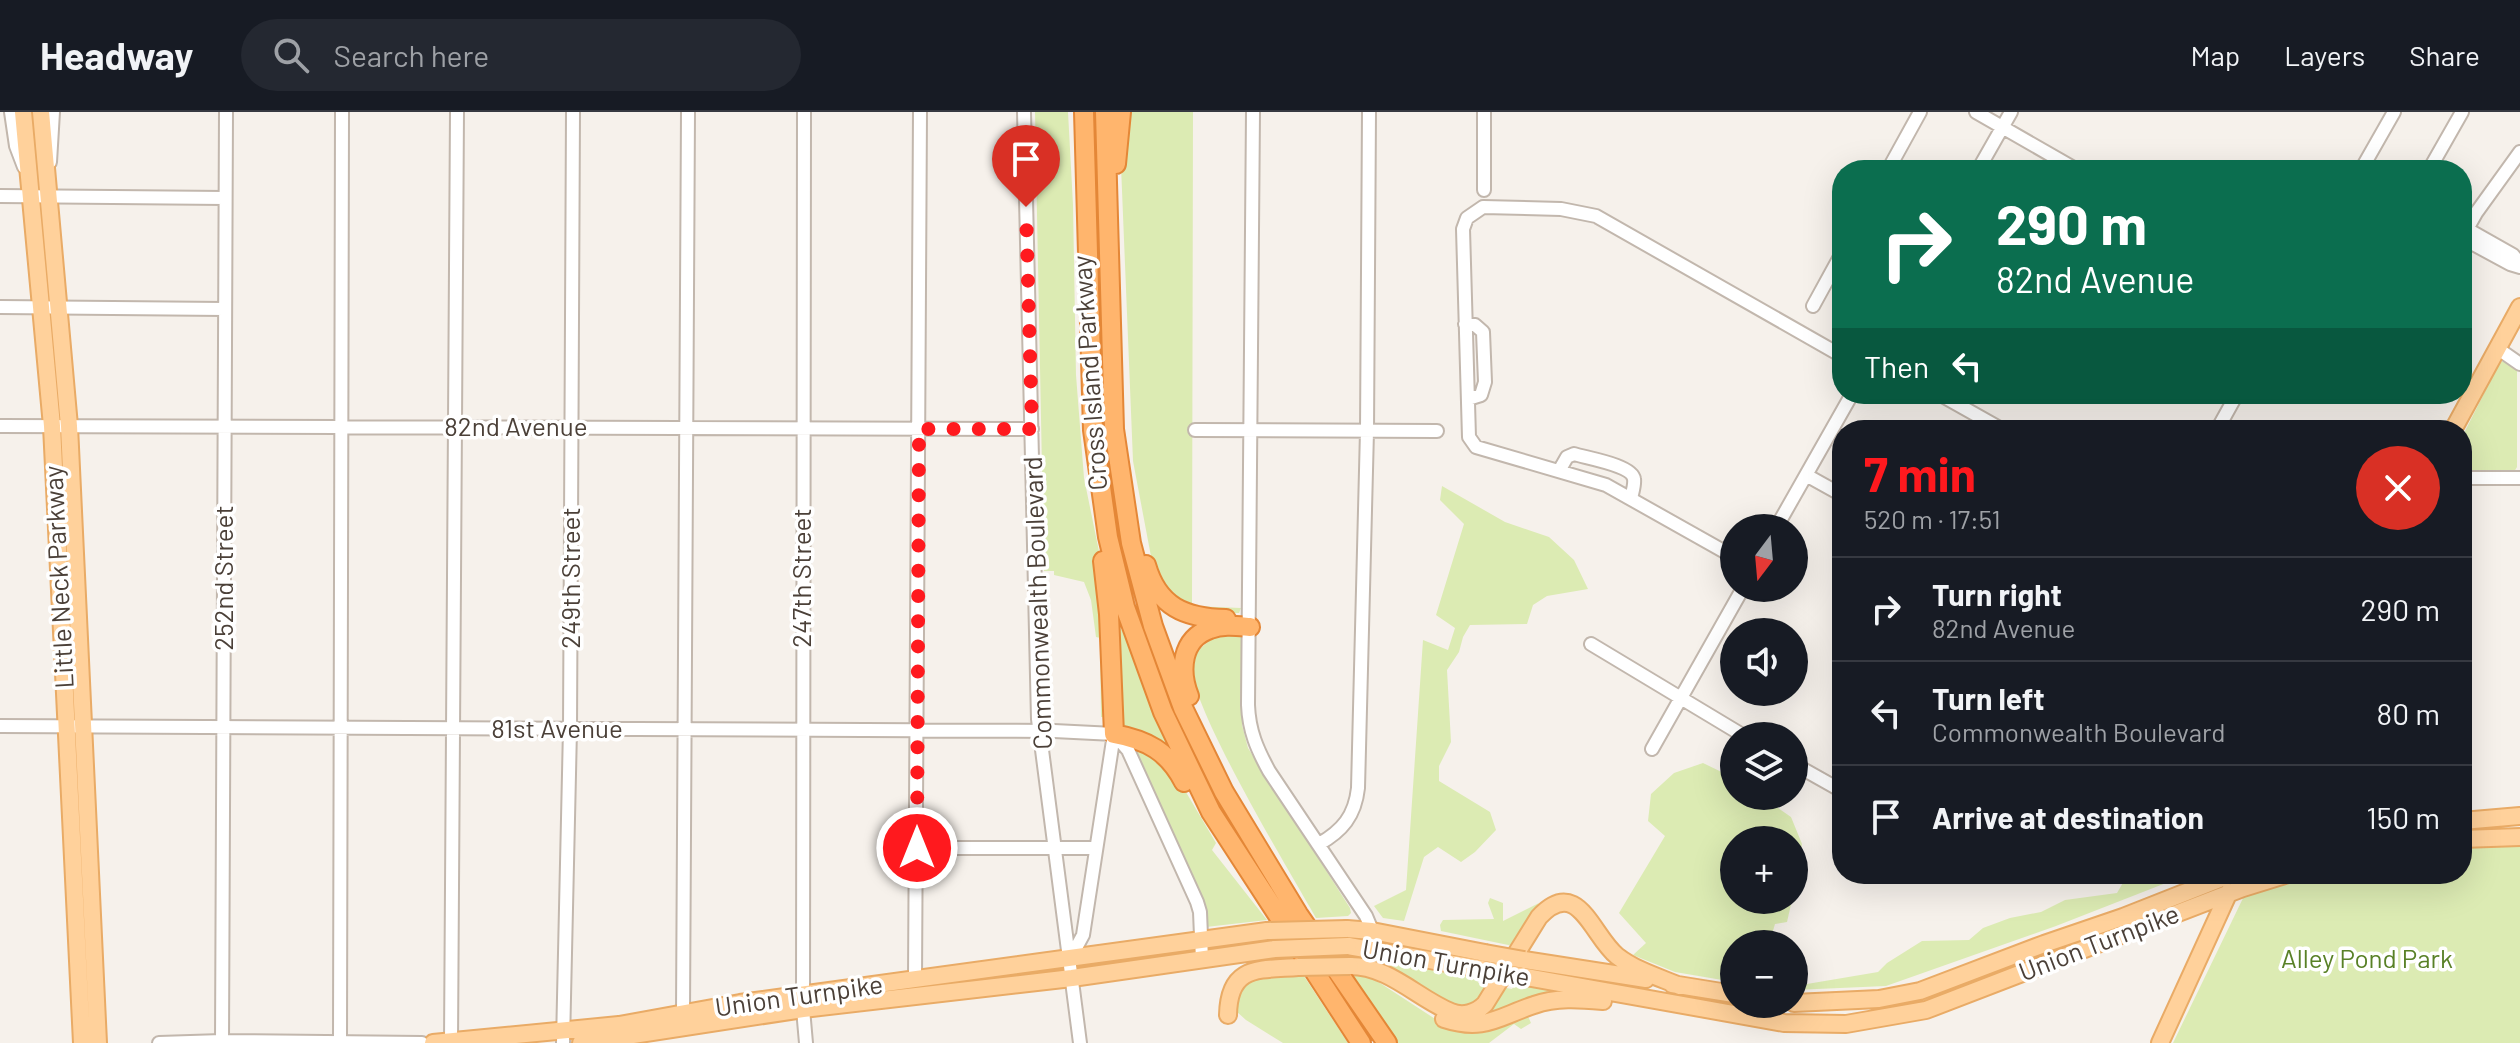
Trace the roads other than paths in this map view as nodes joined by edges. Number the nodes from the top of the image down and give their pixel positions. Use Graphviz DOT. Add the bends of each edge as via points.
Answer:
graph roads {
  1 [pos="11,112"];
  2 [pos="23,112"];
  3 [pos="41,112"];
  4 [pos="53,112"];
  5 [pos="226,112"];
  6 [pos="342,112"];
  7 [pos="457,112"];
  8 [pos="573,112"];
  9 [pos="688,112"];
  10 [pos="804,112"];
  11 [pos="920,112"];
  12 [pos="1024,112"];
  13 [pos="1073,112"];
  14 [pos="1084,112"];
  15 [pos="1105,112"];
  16 [pos="1121,112"];
  17 [pos="1253,112"];
  18 [pos="1369,112"];
  19 [pos="1484,112"];
  20 [pos="1920,112"];
  21 [pos="1976,112"];
  22 [pos="2011,112"];
  23 [pos="2394,112"];
  24 [pos="2462,112"];
  25 [pos="2002,127"];
  26 [pos="2520,152"];
  27 [pos="1894,160"];
  28 [pos="1984,160"];
  29 [pos="2060,160"];
  30 [pos="2367,160"];
  31 [pos="2435,160"];
  32 [pos="47,173"];
  33 [pos="30,188"];
  34 [pos="1484,190"];
  35 [pos="0,196"];
  36 [pos="49,196"];
  37 [pos="225,198"];
  38 [pos="2472,221"];
  39 [pos="1086,233"];
  40 [pos="2472,237"];
  41 [pos="1108,243"];
  42 [pos="2520,265"];
  43 [pos="1832,271"];
  44 [pos="1813,306"];
  45 [pos="0,307"];
  46 [pos="42,307"];
  47 [pos="2520,307"];
  48 [pos="60,308"];
  49 [pos="225,309"];
  50 [pos="2497,348"];
  51 [pos="1832,350"];
  52 [pos="2520,364"];
  53 [pos="2472,395"];
  54 [pos="1957,404"];
  55 [pos="1985,420"];
  56 [pos="0,426"];
  57 [pos="52,426"];
  58 [pos="69,426"];
  59 [pos="225,426"];
  60 [pos="340,427"];
  61 [pos="456,427"];
  62 [pos="571,428"];
  63 [pos="687,428"];
  64 [pos="803,429"];
  65 [pos="919,429"];
  66 [pos="1032,429"];
  67 [pos="1832,429"];
  68 [pos="1195,430"];
  69 [pos="1252,431"];
  70 [pos="1367,431"];
  71 [pos="1437,431"];
  72 [pos="1559,471"];
  73 [pos="1806,475"];
  74 [pos="2472,478"];
  75 [pos="2520,478"];
  76 [pos="1121,486"];
  77 [pos="1832,489"];
  78 [pos="1631,499"];
  79 [pos="1102,502"];
  80 [pos="1784,514"];
  81 [pos="1720,549"];
  82 [pos="1735,602"];
  83 [pos="1250,623"];
  84 [pos="1591,644"];
  85 [pos="1680,699"];
  86 [pos="1720,722"];
  87 [pos="0,726"];
  88 [pos="84,727"];
  89 [pos="67,728"];
  90 [pos="224,728"];
  91 [pos="339,728"];
  92 [pos="455,729"];
  93 [pos="570,729"];
  94 [pos="686,730"];
  95 [pos="802,730"];
  96 [pos="918,731"];
  97 [pos="1039,731"];
  98 [pos="1114,734"];
  99 [pos="1652,749"];
  100 [pos="1808,772"];
  101 [pos="1832,785"];
  102 [pos="2520,816"];
  103 [pos="1238,817"];
  104 [pos="2472,820"];
  105 [pos="2520,837"];
  106 [pos="2472,839"];
  107 [pos="1319,844"];
  108 [pos="1230,845"];
  109 [pos="917,848"];
  110 [pos="1095,848"];
  111 [pos="1056,849"];
  112 [pos="2208,884"];
  113 [pos="2231,884"];
  114 [pos="2260,884"];
  115 [pos="2227,896"];
  116 [pos="1348,938"];
  117 [pos="1371,940"];
  118 [pos="1200,941"];
  119 [pos="1070,959"];
  120 [pos="1202,960"];
  121 [pos="1354,966"];
  122 [pos="1523,968"];
  123 [pos="1072,978"];
  124 [pos="915,980"];
  125 [pos="1680,986"];
  126 [pos="1720,992"];
  127 [pos="803,1002"];
  128 [pos="1808,1002"];
  129 [pos="1679,1006"];
  130 [pos="683,1014"];
  131 [pos="1228,1015"];
  132 [pos="563,1037"];
  133 [pos="222,1042"];
  134 [pos="340,1042"];
  135 [pos="451,1042"];
  136 [pos="82,1043"];
  137 [pos="98,1043"];
  138 [pos="159,1043"];
  139 [pos="422,1043"];
  140 [pos="433,1043"];
  141 [pos="581,1043"];
  142 [pos="806,1043"];
  143 [pos="1080,1043"];
  144 [pos="1361,1043"];
  145 [pos="1387,1043"];
  146 [pos="2160,1043"];
  1 -- 33 [label="street"];
  2 -- 33 [label="main road, Little Neck Parkway"];
  3 -- 32 [label="main road, Little Neck Parkway"];
  4 -- 32 [label="street"];
  5 -- 37 [label="street, 252nd Street"];
  6 -- 60 [label="street"];
  7 -- 61 [label="street"];
  8 -- 62 [label="street, 249th Street"];
  9 -- 63 [label="street"];
  10 -- 64 [label="street, 247th Street"];
  11 -- 65 [label="street"];
  12 -- 66 [label="street, Commonwealth Boulevard"];
  13 -- 39 [label="highway"];
  14 -- 39 [label="highway, Cross Island Parkway"];
  15 -- 41 [label="highway, Cross Island Parkway"];
  16 -- 41 [label="highway"];
  17 -- 69 [label="street"];
  18 -- 70 [label="street"];
  19 -- 34 [label="street"];
  20 -- 27 [label="street"];
  21 -- 25 [label="street"];
  22 -- 25 [label="street"];
  23 -- 30 [label="street"];
  24 -- 31 [label="street"];
  25 -- 28 [label="street"];
  25 -- 29 [label="street"];
  26 -- 38 [label="street"];
  32 -- 36 [label="main road, Little Neck Parkway"];
  33 -- 35 [label="street"];
  33 -- 36 [label="street"];
  33 -- 46 [label="main road, Little Neck Parkway"];
  36 -- 37 [label="street"];
  36 -- 48 [label="main road, Little Neck Parkway"];
  37 -- 49 [label="street, 252nd Street"];
  39 -- 79 [label="highway, Cross Island Parkway" via="1091,407"];
  40 -- 42 [label="street" via="2513,255"];
  41 -- 76 [label="highway, Cross Island Parkway" via="1112,402"];
  43 -- 44 [label="street"];
  45 -- 46 [label="street"];
  46 -- 48 [label="street"];
  46 -- 57 [label="main road, Little Neck Parkway"];
  47 -- 50 [label="main road"];
  48 -- 49 [label="street"];
  48 -- 58 [label="main road, Little Neck Parkway"];
  49 -- 59 [label="street, 252nd Street"];
  50 -- 52 [label="street"];
  50 -- 53 [label="main road"];
  51 -- 72 [label="street" via="1596,216 1561,209 1483,207 1467,218 1463,229 1469,437 1476,447"];
  54 -- 55 [label="street"];
  56 -- 57 [label="street, 82nd Avenue"];
  57 -- 58 [label="street, 82nd Avenue"];
  57 -- 89 [label="main road, Little Neck Parkway"];
  58 -- 59 [label="street, 82nd Avenue"];
  58 -- 88 [label="main road, Little Neck Parkway"];
  59 -- 60 [label="street, 82nd Avenue"];
  59 -- 90 [label="street, 252nd Street"];
  60 -- 61 [label="street, 82nd Avenue"];
  60 -- 91 [label="street"];
  61 -- 62 [label="street, 82nd Avenue"];
  61 -- 92 [label="street"];
  62 -- 63 [label="street, 82nd Avenue"];
  62 -- 93 [label="street, 249th Street"];
  63 -- 64 [label="street, 82nd Avenue"];
  63 -- 94 [label="street"];
  64 -- 65 [label="street, 82nd Avenue"];
  64 -- 95 [label="street, 247th Street"];
  65 -- 66 [label="street, 82nd Avenue"];
  65 -- 96 [label="street"];
  66 -- 97 [label="street, Commonwealth Boulevard"];
  67 -- 73 [label="street"];
  68 -- 69 [label="street"];
  69 -- 70 [label="street"];
  69 -- 83 [label="street"];
  70 -- 71 [label="street"];
  70 -- 107 [label="street" via="1357,795 1346,824"];
  72 -- 78 [label="street"];
  72 -- 78 [label="street" via="1574,454 1621,467 1634,479"];
  73 -- 77 [label="street"];
  73 -- 80 [label="street"];
  74 -- 75 [label="street"];
  76 -- 83 [label="highway" via="1140,534 1149,577 1162,596 1193,617"];
  76 -- 103 [label="highway, Cross Island Parkway" via="1138,572 1172,682"];
  78 -- 81 [label="street"];
  79 -- 98 [label="highway"];
  79 -- 108 [label="highway, Cross Island Parkway" via="1125,607 1148,677 1177,746"];
  82 -- 85 [label="street"];
  83 -- 103 [label="highway" via="1203,632 1187,650 1183,667 1185,687"];
  83 -- 107 [label="street" via="1248,705 1253,739"];
  84 -- 85 [label="street"];
  85 -- 86 [label="street"];
  85 -- 99 [label="street"];
  87 -- 89 [label="street, 81st Avenue"];
  88 -- 89 [label="street, 81st Avenue"];
  88 -- 90 [label="street, 81st Avenue"];
  88 -- 137 [label="main road, Little Neck Parkway"];
  89 -- 136 [label="main road, Little Neck Parkway"];
  90 -- 91 [label="street, 81st Avenue"];
  90 -- 133 [label="street, 252nd Street"];
  91 -- 92 [label="street, 81st Avenue"];
  91 -- 134 [label="street"];
  92 -- 93 [label="street, 81st Avenue"];
  92 -- 135 [label="street"];
  93 -- 94 [label="street, 81st Avenue"];
  93 -- 132 [label="street, 249th Street"];
  94 -- 95 [label="street, 81st Avenue"];
  94 -- 130 [label="street"];
  95 -- 96 [label="street, 81st Avenue"];
  95 -- 127 [label="street, 247th Street"];
  96 -- 97 [label="street, 81st Avenue"];
  96 -- 109 [label="street"];
  97 -- 98 [label="street, 81st Avenue"];
  97 -- 111 [label="street, Commonwealth Boulevard"];
  98 -- 108 [label="highway" via="1149,743 1166,756 1194,802"];
  98 -- 110 [label="street"];
  98 -- 118 [label="street" via="1128,750 1197,902"];
  100 -- 101 [label="street"];
  102 -- 104 [label="main road"];
  103 -- 145 [label="highway, Cross Island Parkway"];
  105 -- 106 [label="main road"];
  107 -- 117 [label="street" via="1366,916"];
  108 -- 144 [label="highway, Cross Island Parkway"];
  109 -- 111 [label="street"];
  109 -- 124 [label="street"];
  110 -- 111 [label="street"];
  110 -- 119 [label="street" via="1083,935"];
  111 -- 119 [label="street, Commonwealth Boulevard"];
  112 -- 128 [label="main road, Union Turnpike" via="1920,991"];
  113 -- 115 [label="main road"];
  114 -- 115 [label="main road, Union Turnpike"];
  115 -- 129 [label="main road, Union Turnpike" via="1926,1010 1846,1024 1784,1023"];
  115 -- 146 [label="main road"];
  116 -- 117 [label="main road, Union Turnpike"];
  116 -- 118 [label="main road, Union Turnpike, bridge" via="1267,931"];
  116 -- 120 [label="main road, Union Turnpike, bridge"];
  117 -- 122 [label="main road, Union Turnpike, bridge"];
  118 -- 119 [label="main road, Union Turnpike"];
  118 -- 120 [label="street"];
  119 -- 123 [label="street, Commonwealth Boulevard"];
  119 -- 124 [label="main road, Union Turnpike"];
  120 -- 123 [label="main road, Union Turnpike"];
  121 -- 125 [label="main road" via="1394,978 1452,1013 1472,1013 1485,1004 1539,917 1548,907 1570,903 1614,954"];
  121 -- 129 [label="main road" via="1444,1020 1463,1025 1491,1023 1551,1000"];
  121 -- 131 [label="main road, bridge" via="1258,970 1234,983"];
  122 -- 125 [label="main road, Union Turnpike"];
  122 -- 129 [label="main road, Union Turnpike"];
  123 -- 127 [label="main road, Union Turnpike"];
  123 -- 143 [label="street, Commonwealth Boulevard"];
  124 -- 127 [label="main road, Union Turnpike"];
  125 -- 126 [label="main road, Union Turnpike"];
  127 -- 130 [label="main road, Union Turnpike" via="740,1003"];
  127 -- 141 [label="main road, Union Turnpike"];
  127 -- 142 [label="street, 247th Street"];
  130 -- 132 [label="main road, Union Turnpike"];
  132 -- 135 [label="main road, Union Turnpike"];
  133 -- 134 [label="street"];
  133 -- 138 [label="street"];
  134 -- 139 [label="street"];
  135 -- 140 [label="main road, Union Turnpike"];
}
